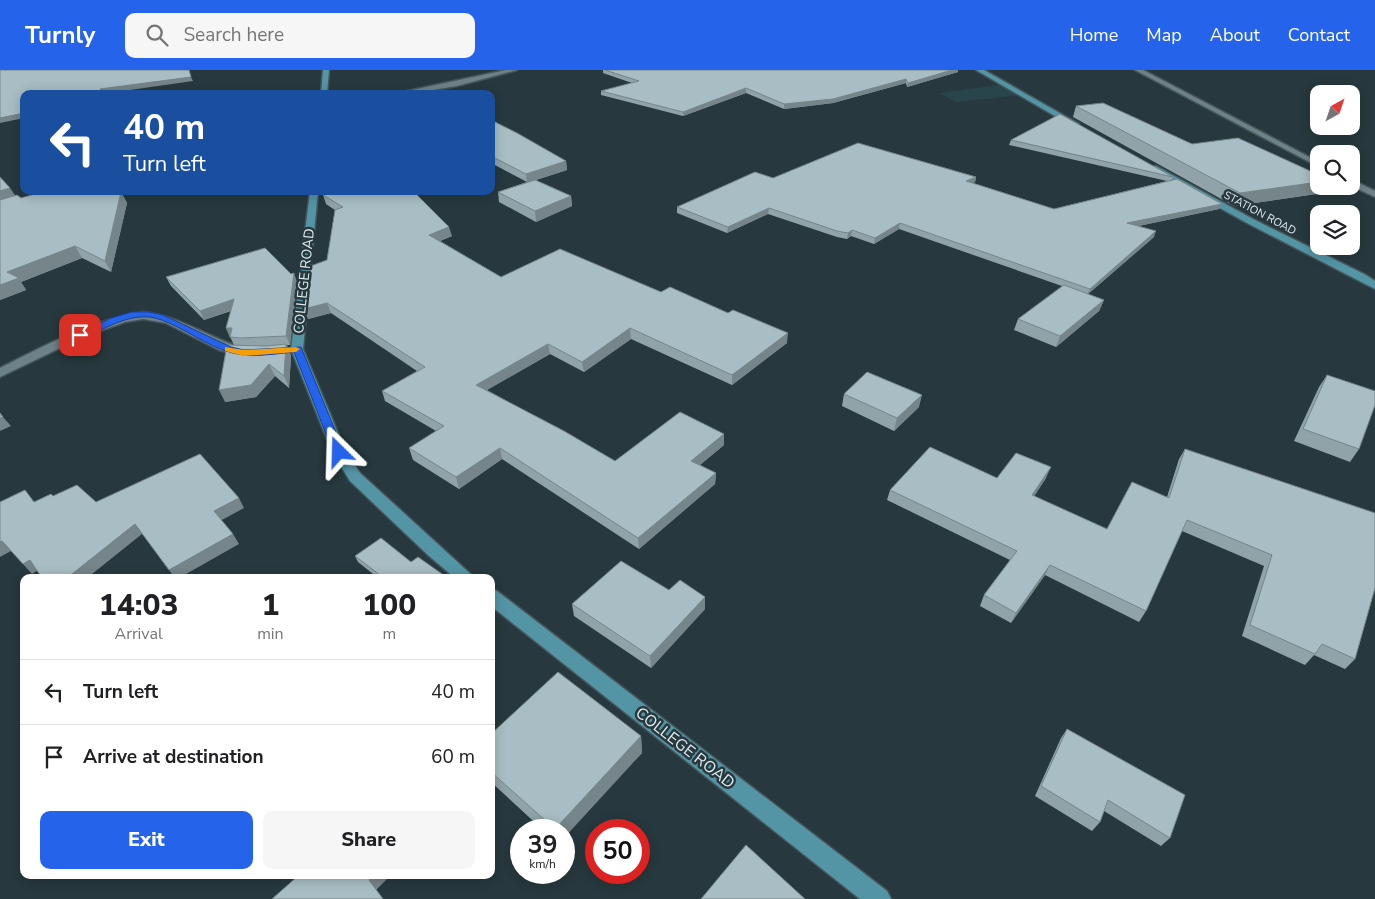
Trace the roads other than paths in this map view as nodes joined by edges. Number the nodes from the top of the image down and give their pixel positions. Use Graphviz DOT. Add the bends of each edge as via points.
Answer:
graph roads {
  1 [pos="326,70"];
  2 [pos="514,70"];
  3 [pos="979,70"];
  4 [pos="1138,70"];
  5 [pos="324,90"];
  6 [pos="420,90"];
  7 [pos="1088,131"];
  8 [pos="1310,160"];
  9 [pos="1147,164"];
  10 [pos="1360,186"];
  11 [pos="1375,194"];
  12 [pos="313,195"];
  13 [pos="1375,286"];
  14 [pos="263,353"];
  15 [pos="0,373"];
  16 [pos="462,574"];
  17 [pos="495,599"];
  18 [pos="879,899"];
  1 -- 5 [label="main road"];
  2 -- 6 [label="street"];
  3 -- 7 [label="main road"];
  4 -- 8 [label="street"];
  9 -- 13 [label="main road, STATION ROAD"];
  10 -- 11 [label="street"];
  12 -- 16 [label="main road, COLLEGE ROAD" via="293,350 339,452 355,476"];
  14 -- 15 [label="street" via="228,349 160,317 132,315 114,320"];
  17 -- 18 [label="main road, COLLEGE ROAD"];
}
